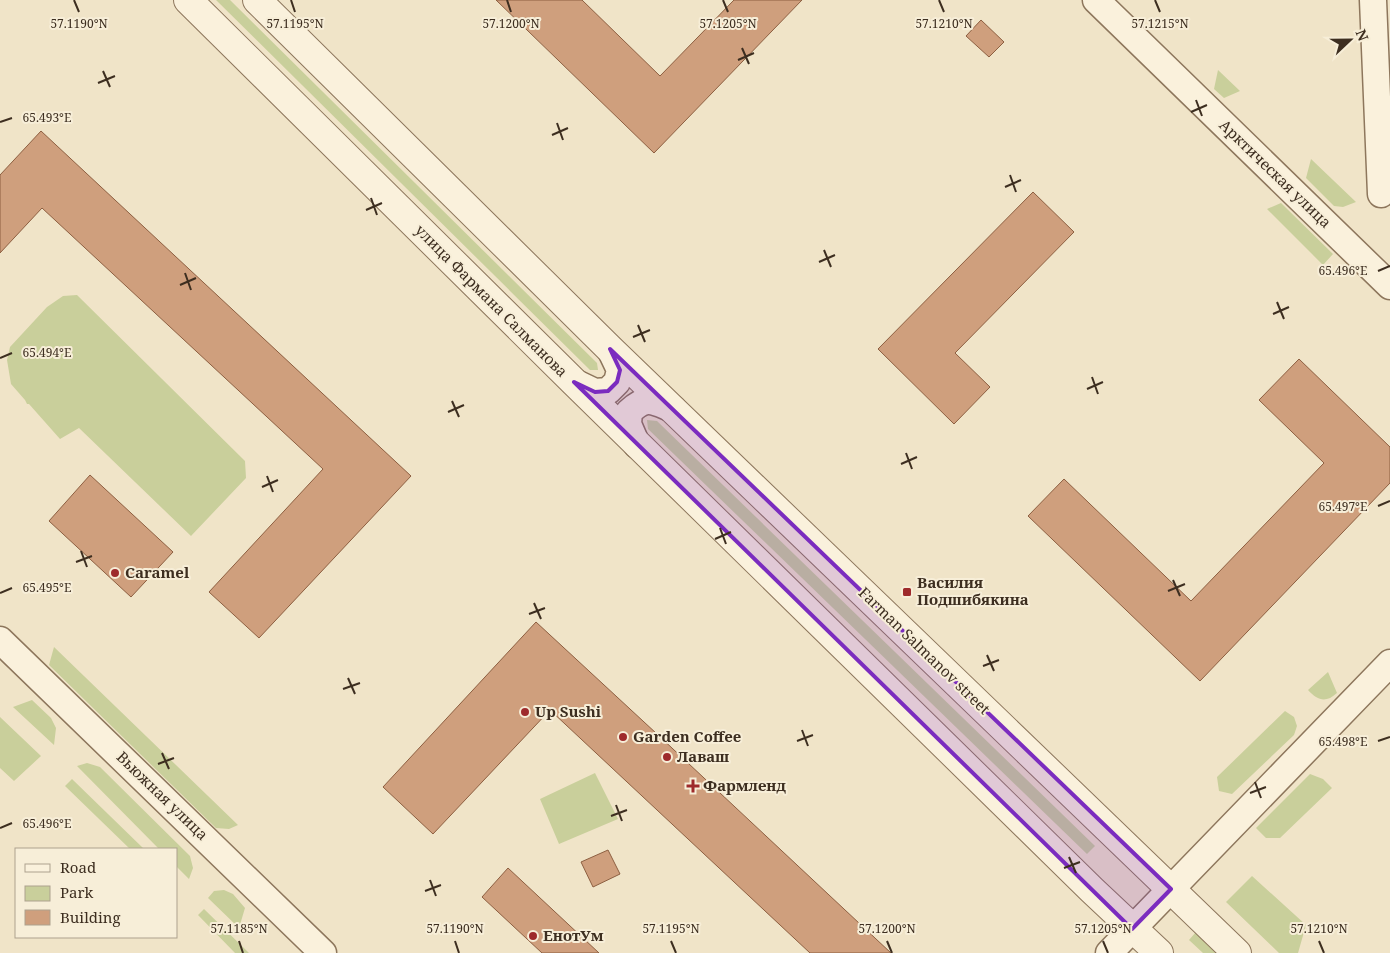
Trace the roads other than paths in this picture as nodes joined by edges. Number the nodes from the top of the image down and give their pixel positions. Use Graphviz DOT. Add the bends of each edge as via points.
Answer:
graph roads {
  1 [pos="188,0"];
  2 [pos="257,0"];
  3 [pos="1096,0"];
  4 [pos="1374,0"];
  5 [pos="1381,194"];
  6 [pos="1390,286"];
  7 [pos="610,349"];
  8 [pos="574,382"];
  9 [pos="673,409"];
  10 [pos="638,444"];
  11 [pos="0,640"];
  12 [pos="1390,663"];
  13 [pos="1171,889"];
  14 [pos="1132,929"];
  15 [pos="323,953"];
  16 [pos="1109,953"];
  17 [pos="1159,953"];
  18 [pos="1237,953"];
  1 -- 8 [label="street, улица Фармана Салманова"];
  2 -- 7 [label="street, улица Фармана Салманова"];
  3 -- 6 [label="street, Арктическая улица"];
  4 -- 5 [label="street"];
  7 -- 8 [label="street, улица Фармана Салманова" via="620,370 617,382 608,391 595,392"];
  7 -- 9 [label="street, Farman Salmanov street"];
  8 -- 10 [label="street"];
  9 -- 10 [label="street" via="650,400 638,403 629,412 628,424"];
  9 -- 13 [label="street, Farman Salmanov street"];
  10 -- 14 [label="street"];
  11 -- 15 [label="street, Вьюжная улица"];
  12 -- 13 [label="street"];
  13 -- 14 [label="street"];
  13 -- 18 [label="street, Farman Salmanov street"];
  14 -- 16 [label="street"];
  14 -- 17 [label="street"];
}
